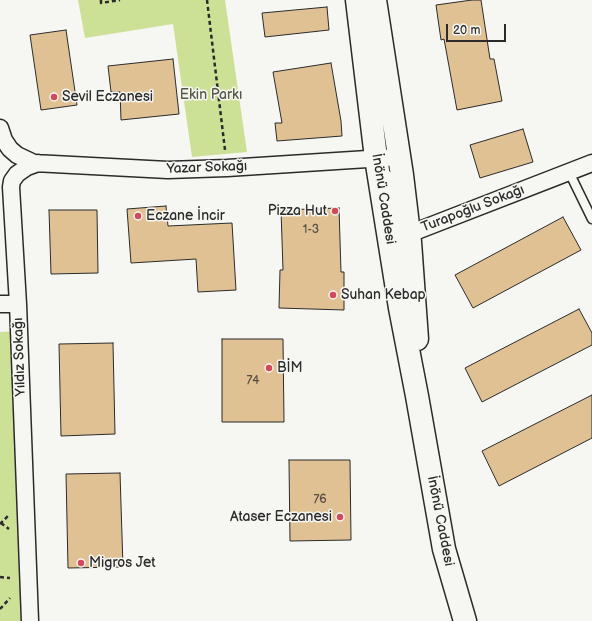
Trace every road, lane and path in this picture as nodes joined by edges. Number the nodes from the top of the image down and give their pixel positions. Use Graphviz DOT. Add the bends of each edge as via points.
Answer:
graph roads {
  1 [pos="100,0"];
  2 [pos="120,0"];
  3 [pos="207,0"];
  4 [pos="357,0"];
  5 [pos="375,0"];
  6 [pos="0,128"];
  7 [pos="399,157"];
  8 [pos="376,158"];
  9 [pos="38,163"];
  10 [pos="592,163"];
  11 [pos="227,168"];
  12 [pos="569,172"];
  13 [pos="592,219"];
  14 [pos="409,234"];
  15 [pos="0,304"];
  16 [pos="18,304"];
  17 [pos="417,396"];
  18 [pos="444,549"];
  19 [pos="30,621"];
  20 [pos="450,621"];
  21 [pos="465,621"];
  1 -- 2 [label="path" via="101,3"];
  3 -- 11 [label="path"];
  4 -- 8 [label="main road, İnönü Caddesi"];
  5 -- 7 [label="main road, İnönü Caddesi"];
  6 -- 9 [label="street" via="10,149 17,155"];
  7 -- 8 [label="street, Yazar Sokağı"];
  7 -- 14 [label="main road, İnönü Caddesi"];
  8 -- 11 [label="street, Yazar Sokağı"];
  8 -- 14 [label="street, Turapoğlu Sokağı"];
  8 -- 17 [label="main road, İnönü Caddesi"];
  9 -- 11 [label="street, Yazar Sokağı" via="168,170"];
  9 -- 16 [label="street, Yıldız Sokağı" via="17,174 12,184"];
  10 -- 12 [label="street, Turapoğlu Sokağı"];
  12 -- 13 [label="lane"];
  12 -- 14 [label="street, Turapoğlu Sokağı"];
  14 -- 17 [label="main road, İnönü Caddesi" via="415,291"];
  15 -- 16 [label="street"];
  16 -- 19 [label="street, Yıldız Sokağı"];
  17 -- 18 [label="main road, İnönü Caddesi"];
  18 -- 20 [label="main road"];
  18 -- 21 [label="main road, İnönü Caddesi"];
}
